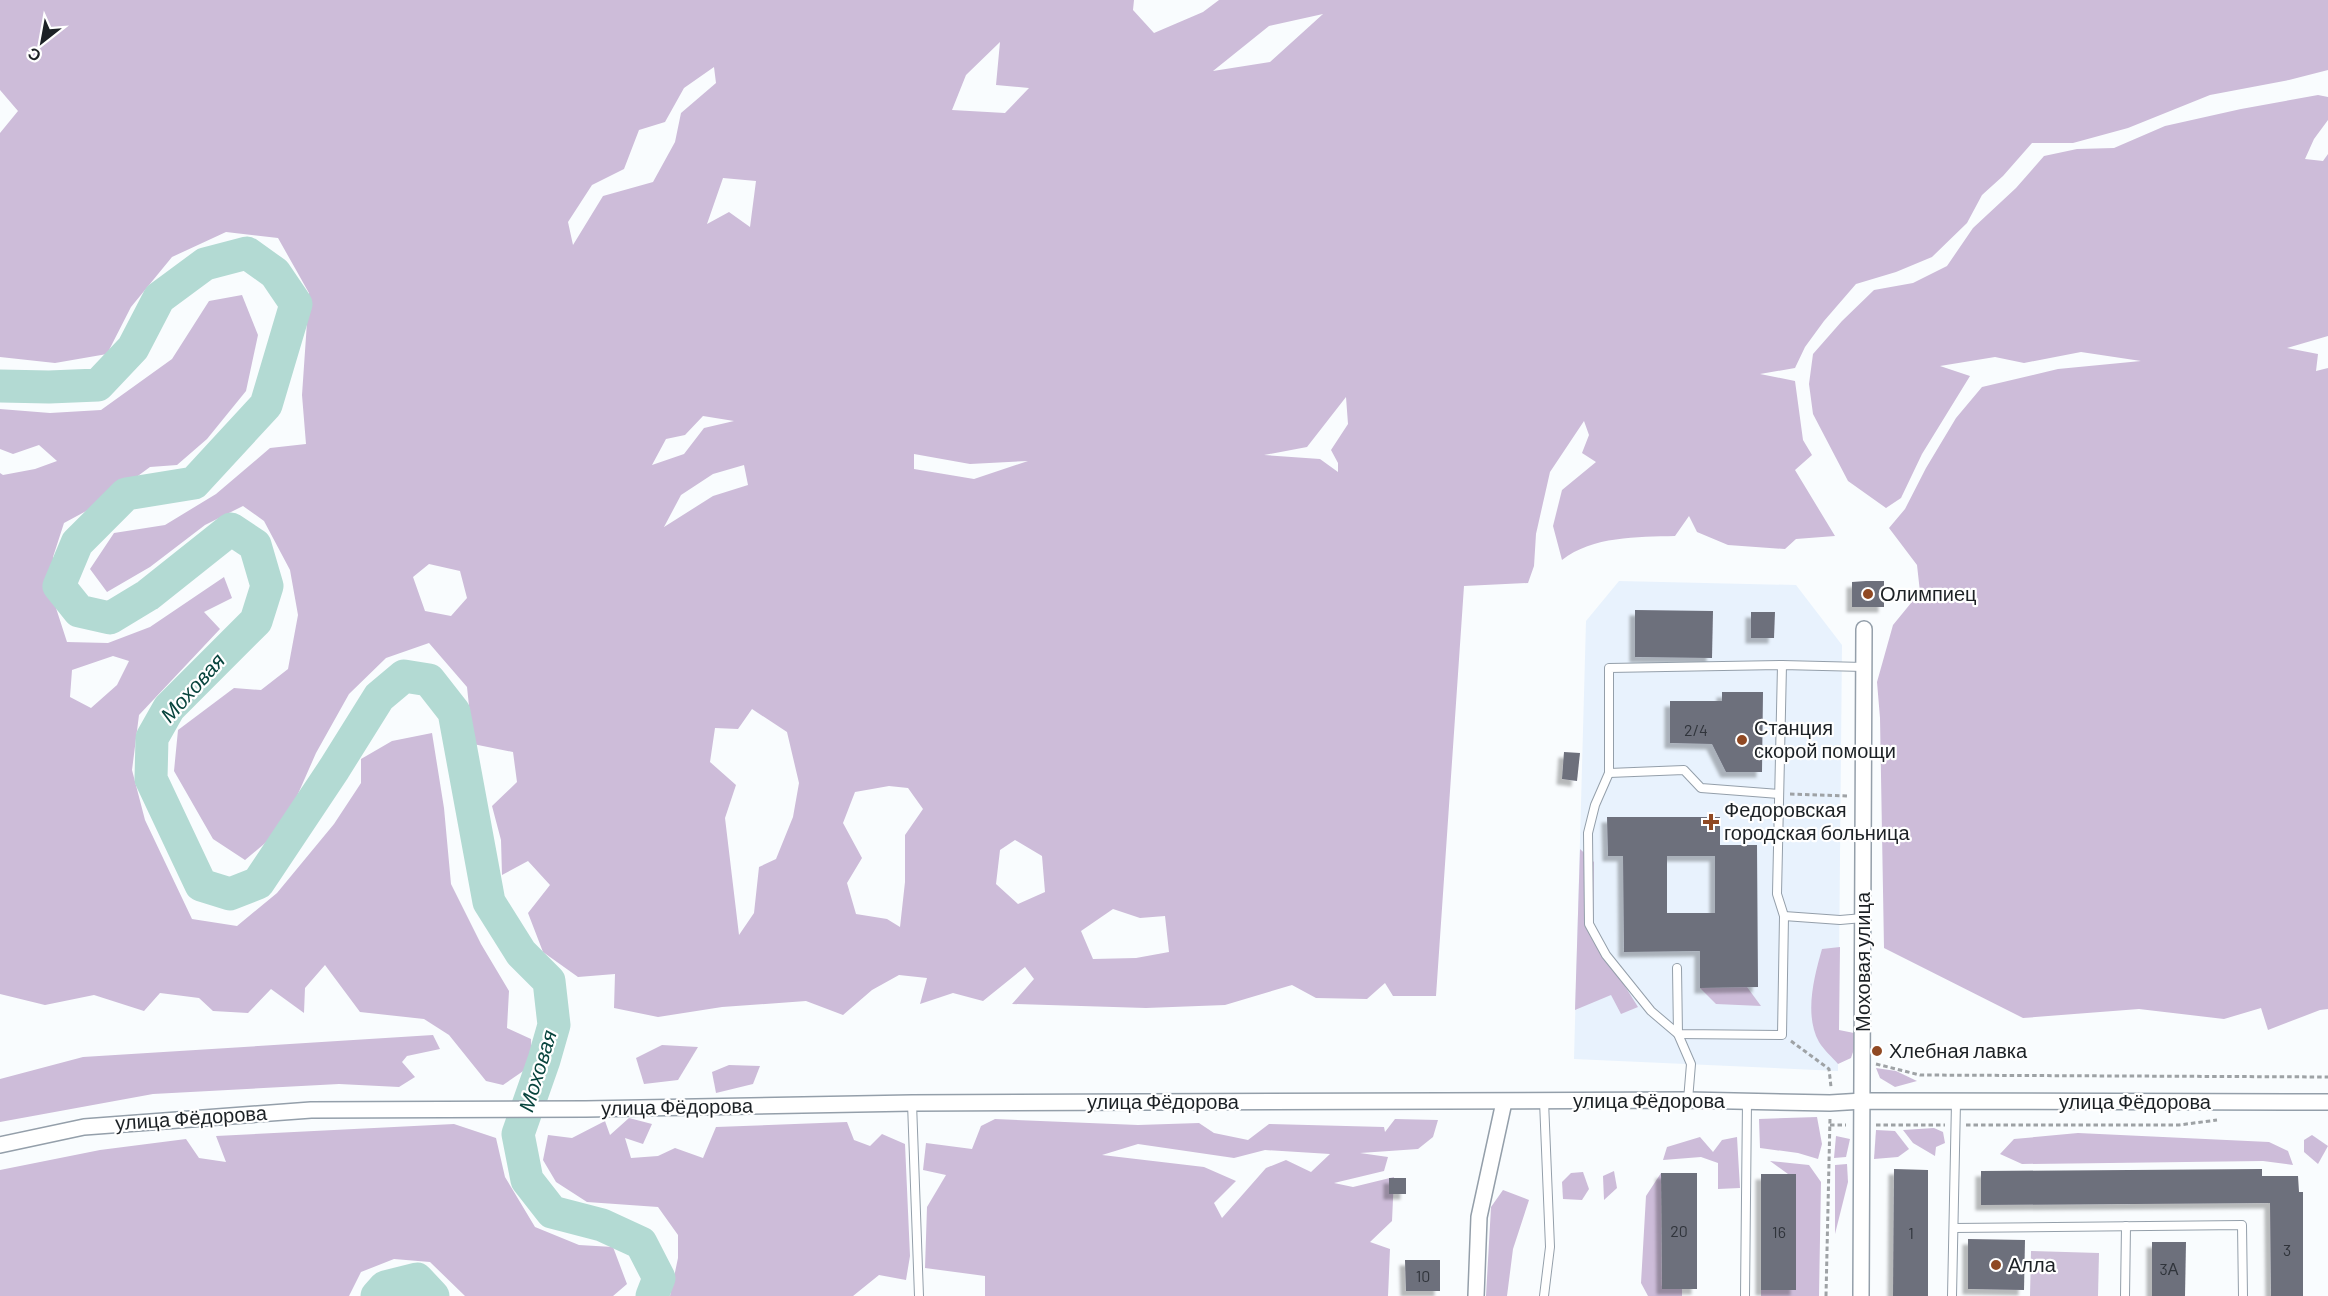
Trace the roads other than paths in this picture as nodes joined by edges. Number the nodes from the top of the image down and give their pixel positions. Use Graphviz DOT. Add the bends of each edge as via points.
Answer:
graph roads {
  1 [pos="1864,629"];
  2 [pos="1782,665"];
  3 [pos="1864,667"];
  4 [pos="1609,774"];
  5 [pos="1779,794"];
  6 [pos="1784,916"];
  7 [pos="1863,918"];
  8 [pos="1677,968"];
  9 [pos="1678,1034"];
  10 [pos="1688,1100"];
  11 [pos="1544,1101"];
  12 [pos="1747,1101"];
  13 [pos="1863,1101"];
  14 [pos="1504,1102"];
  15 [pos="1956,1102"];
  16 [pos="2328,1102"];
  17 [pos="912,1103"];
  18 [pos="0,1145"];
  19 [pos="2126,1226"];
  20 [pos="1954,1228"];
  21 [pos="919,1296"];
  22 [pos="1476,1296"];
  23 [pos="1544,1296"];
  24 [pos="1745,1296"];
  25 [pos="1862,1296"];
  26 [pos="1952,1296"];
  27 [pos="2125,1296"];
  28 [pos="2243,1296"];
  1 -- 3 [label="street, Моховая улица"];
  2 -- 3 [label="lane"];
  2 -- 4 [label="lane" via="1608,668"];
  2 -- 5 [label="lane"];
  3 -- 7 [label="street, Моховая улица"];
  4 -- 5 [label="lane" via="1684,770 1701,788"];
  4 -- 9 [label="lane" via="1588,833 1590,924 1605,955 1651,1011"];
  5 -- 6 [label="lane" via="1777,894"];
  6 -- 7 [label="lane"];
  6 -- 9 [label="lane" via="1782,1035"];
  7 -- 13 [label="street, Моховая улица"];
  8 -- 9 [label="lane"];
  9 -- 10 [label="lane" via="1691,1064"];
  10 -- 11 [label="street, улица Фёдорова"];
  10 -- 12 [label="street, улица Фёдорова"];
  11 -- 14 [label="street, улица Фёдорова"];
  11 -- 23 [label="lane" via="1550,1246"];
  12 -- 13 [label="street, улица Фёдорова"];
  12 -- 24 [label="lane"];
  13 -- 15 [label="street, улица Фёдорова"];
  13 -- 25 [label="street, Моховая улица"];
  14 -- 17 [label="street, улица Фёдорова"];
  14 -- 22 [label="street" via="1479,1217"];
  15 -- 16 [label="street, улица Фёдорова"];
  15 -- 20 [label="lane"];
  17 -- 18 [label="street, улица Фёдорова" via="311,1110 146,1120 84,1127"];
  17 -- 21 [label="lane"];
  19 -- 20 [label="lane"];
  19 -- 27 [label="lane"];
  19 -- 28 [label="lane" via="2242,1225"];
  20 -- 26 [label="lane"];
}
